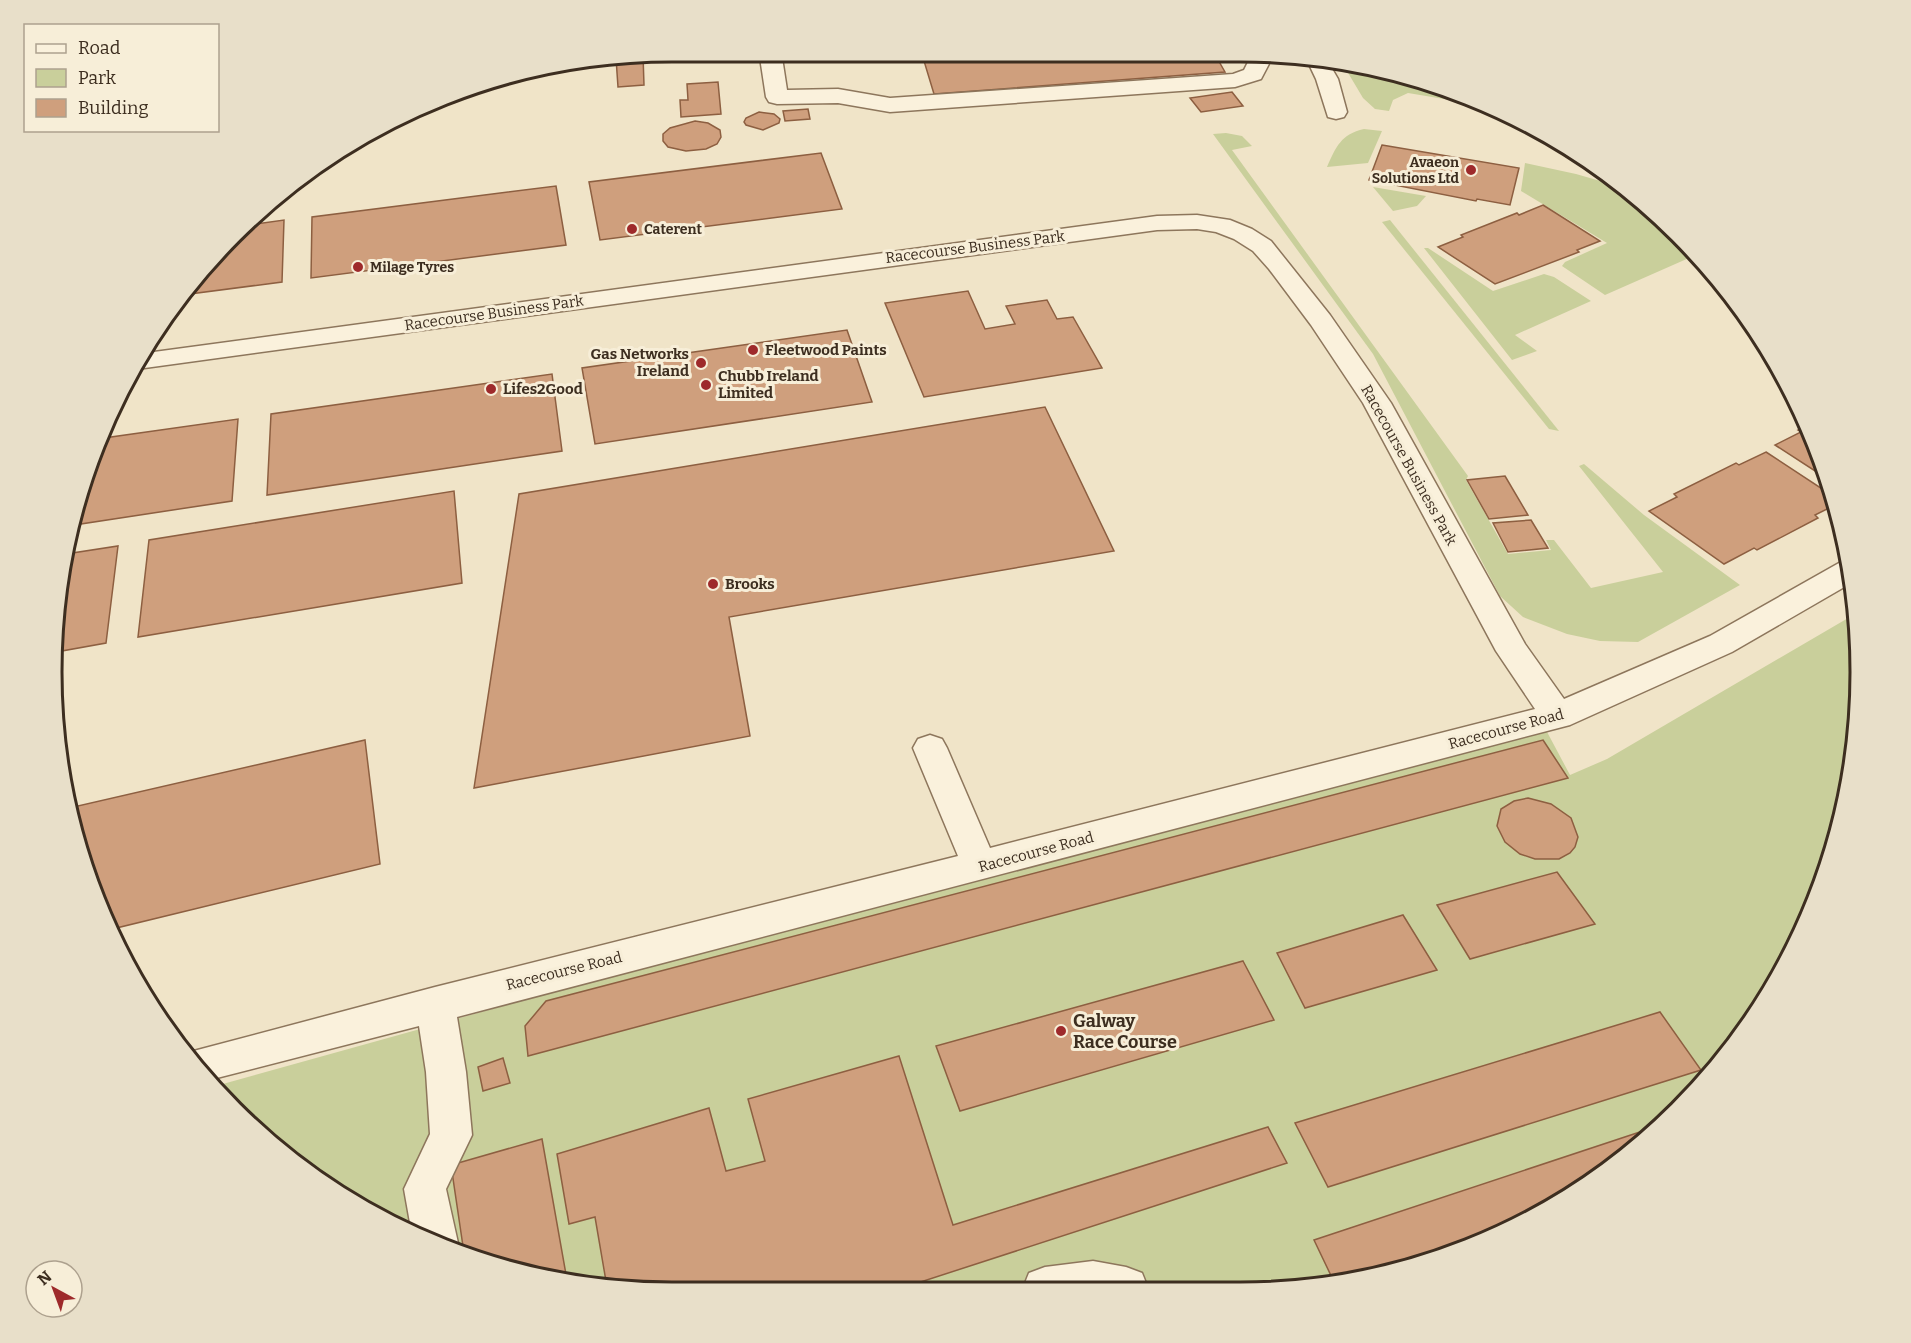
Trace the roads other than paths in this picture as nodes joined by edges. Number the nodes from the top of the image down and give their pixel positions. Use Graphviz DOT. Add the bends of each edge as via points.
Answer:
graph roads {
  1 [pos="772,62"];
  2 [pos="1259,62"];
  3 [pos="1321,67"];
  4 [pos="1336,111"];
  5 [pos="146,361"];
  6 [pos="1841,575"];
  7 [pos="1558,716"];
  8 [pos="930,748"];
  9 [pos="980,866"];
  10 [pos="435,1004"];
  11 [pos="205,1065"];
  12 [pos="434,1233"];
  1 -- 2 [label="lane" via="777,97 838,96 890,105 1234,80 1253,74"];
  3 -- 4 [label="lane"];
  5 -- 7 [label="lane, Racecourse Business Park" via="1157,223 1221,225 1262,246 1321,321 1377,403 1512,651"];
  6 -- 7 [label="lane, Racecourse Road" via="1721,644"];
  7 -- 9 [label="lane, Racecourse Road"];
  8 -- 9 [label="lane"];
  9 -- 10 [label="lane, Racecourse Road"];
  10 -- 11 [label="lane, Racecourse Road"];
  10 -- 12 [label="lane" via="451,1135 426,1189"];
}
